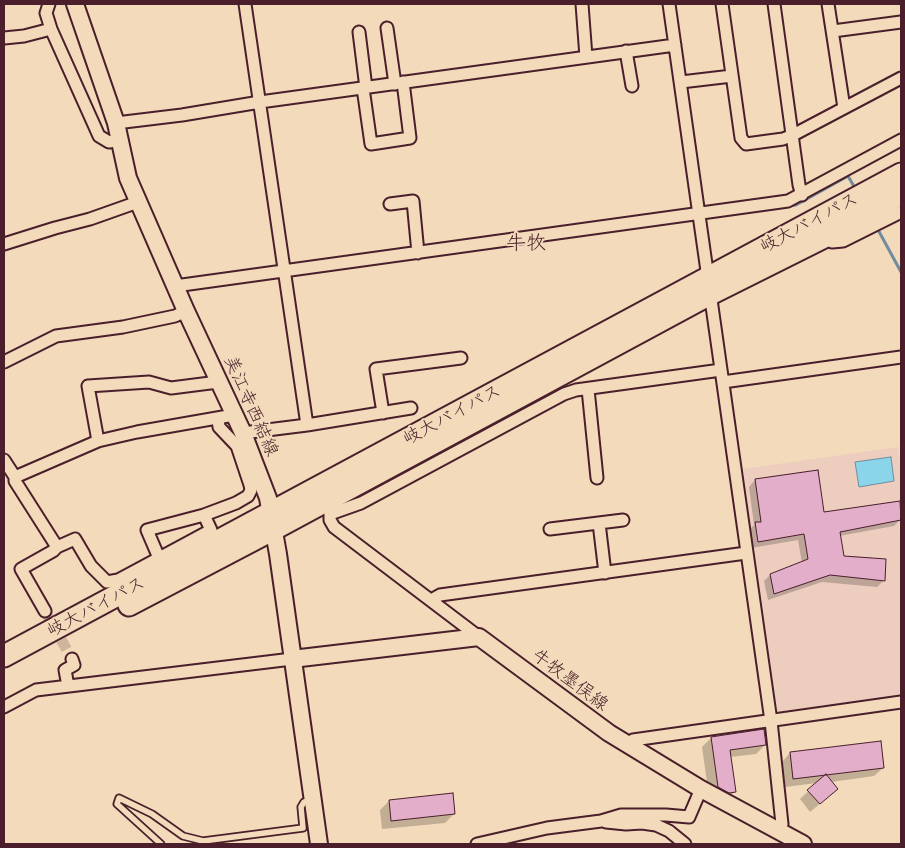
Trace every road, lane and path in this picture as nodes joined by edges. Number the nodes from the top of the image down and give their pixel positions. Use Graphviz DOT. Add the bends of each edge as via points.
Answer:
graph roads {
  1 [pos="49,4"];
  2 [pos="75,4"];
  3 [pos="245,4"];
  4 [pos="582,4"];
  5 [pos="669,4"];
  6 [pos="722,4"];
  7 [pos="774,4"];
  8 [pos="828,4"];
  9 [pos="901,22"];
  10 [pos="387,28"];
  11 [pos="51,29"];
  12 [pos="832,31"];
  13 [pos="359,32"];
  14 [pos="4,38"];
  15 [pos="675,44"];
  16 [pos="626,52"];
  17 [pos="586,57"];
  18 [pos="732,76"];
  19 [pos="901,78"];
  20 [pos="681,82"];
  21 [pos="399,83"];
  22 [pos="632,86"];
  23 [pos="365,88"];
  24 [pos="260,102"];
  25 [pos="844,108"];
  26 [pos="116,123"];
  27 [pos="793,136"];
  28 [pos="120,140"];
  29 [pos="901,140"];
  30 [pos="901,174"];
  31 [pos="802,194"];
  32 [pos="901,194"];
  33 [pos="138,202"];
  34 [pos="390,204"];
  35 [pos="901,212"];
  36 [pos="698,213"];
  37 [pos="824,236"];
  38 [pos="4,244"];
  39 [pos="418,253"];
  40 [pos="284,272"];
  41 [pos="175,286"];
  42 [pos="709,286"];
  43 [pos="186,311"];
  44 [pos="901,357"];
  45 [pos="461,358"];
  46 [pos="4,362"];
  47 [pos="722,376"];
  48 [pos="218,382"];
  49 [pos="588,389"];
  50 [pos="411,408"];
  51 [pos="383,413"];
  52 [pos="226,417"];
  53 [pos="307,425"];
  54 [pos="243,433"];
  55 [pos="98,442"];
  56 [pos="4,460"];
  57 [pos="595,475"];
  58 [pos="15,477"];
  59 [pos="204,515"];
  60 [pos="623,520"];
  61 [pos="272,521"];
  62 [pos="599,523"];
  63 [pos="550,529"];
  64 [pos="57,547"];
  65 [pos="746,553"];
  66 [pos="159,558"];
  67 [pos="606,574"];
  68 [pos="431,600"];
  69 [pos="45,611"];
  70 [pos="479,636"];
  71 [pos="4,656"];
  72 [pos="72,659"];
  73 [pos="292,659"];
  74 [pos="4,672"];
  75 [pos="68,686"];
  76 [pos="901,702"];
  77 [pos="4,707"];
  78 [pos="771,721"];
  79 [pos="627,744"];
  80 [pos="701,788"];
  81 [pos="312,800"];
  82 [pos="601,821"];
  83 [pos="780,831"];
  84 [pos="162,844"];
  85 [pos="318,844"];
  86 [pos="477,844"];
  87 [pos="686,844"];
  88 [pos="803,844"];
  1 -- 11 [label="street" via="46,13"];
  2 -- 26 [label="main road, 美江寺西結線"];
  3 -- 24 [label="street"];
  4 -- 17 [label="street"];
  5 -- 15 [label="street"];
  6 -- 18 [label="street"];
  7 -- 27 [label="street"];
  8 -- 12 [label="street"];
  9 -- 12 [label="street"];
  10 -- 21 [label="street"];
  11 -- 14 [label="street"];
  11 -- 28 [label="street" via="99,136 109,142"];
  12 -- 25 [label="street"];
  13 -- 23 [label="street"];
  15 -- 16 [label="street"];
  15 -- 20 [label="street"];
  16 -- 17 [label="street"];
  16 -- 22 [label="street"];
  17 -- 21 [label="street"];
  18 -- 20 [label="street"];
  18 -- 27 [label="street" via="741,138 746,144"];
  19 -- 25 [label="street"];
  20 -- 36 [label="street"];
  21 -- 23 [label="street"];
  21 -- 23 [label="street" via="410,138 371,144"];
  23 -- 24 [label="street"];
  24 -- 26 [label="street"];
  24 -- 40 [label="street"];
  25 -- 27 [label="street"];
  26 -- 28 [label="main road, 美江寺西結線"];
  27 -- 31 [label="street" via="798,185"];
  28 -- 33 [label="main road, 美江寺西結線" via="128,178"];
  29 -- 31 [label="street"];
  30 -- 42 [label="highway, 岐大バイパス"];
  31 -- 36 [label="street" via="788,201"];
  32 -- 37 [label="highway, 岐大バイパス"];
  33 -- 38 [label="street"];
  33 -- 41 [label="main road, 美江寺西結線"];
  34 -- 39 [label="street" via="413,201"];
  35 -- 37 [label="street" via="843,241 832,242"];
  36 -- 39 [label="street"];
  36 -- 42 [label="street"];
  37 -- 42 [label="highway, 岐大バイパス"];
  39 -- 40 [label="street"];
  40 -- 41 [label="street"];
  40 -- 53 [label="street"];
  41 -- 43 [label="main road, 美江寺西結線"];
  42 -- 47 [label="street"];
  42 -- 61 [label="highway, 岐大バイパス"];
  43 -- 46 [label="street" via="122,327 56,336"];
  43 -- 48 [label="main road, 美江寺西結線"];
  44 -- 47 [label="street"];
  45 -- 51 [label="street" via="376,369"];
  47 -- 49 [label="street"];
  47 -- 65 [label="street"];
  48 -- 52 [label="main road, 美江寺西結線"];
  48 -- 55 [label="street" via="171,388 150,382 88,386"];
  49 -- 57 [label="street"];
  49 -- 68 [label="street" via="564,394 361,503 330,514 334,527"];
  50 -- 51 [label="street"];
  51 -- 53 [label="street"];
  52 -- 54 [label="main road, 美江寺西結線"];
  52 -- 55 [label="street"];
  52 -- 59 [label="street" via="219,427 237,446 251,490 248,496 236,503"];
  53 -- 54 [label="street"];
  54 -- 61 [label="main road, 美江寺西結線" via="268,498"];
  55 -- 58 [label="street"];
  56 -- 58 [label="street"];
  58 -- 64 [label="street"];
  59 -- 66 [label="street" via="210,530"];
  59 -- 66 [label="street" via="147,530"];
  60 -- 62 [label="street"];
  61 -- 71 [label="highway, 岐大バイパス"];
  61 -- 73 [label="main road, 美江寺西結線"];
  61 -- 74 [label="highway, 岐大バイパス" via="255,538"];
  62 -- 63 [label="street"];
  62 -- 67 [label="street"];
  64 -- 66 [label="street" via="75,539 90,566 107,582 118,580"];
  64 -- 69 [label="street" via="21,569"];
  65 -- 67 [label="street"];
  65 -- 78 [label="street"];
  67 -- 68 [label="street" via="440,596"];
  68 -- 70 [label="street"];
  70 -- 73 [label="main road"];
  70 -- 79 [label="main road, 牛牧墨俣線"];
  72 -- 75 [label="street" via="74,665 65,670"];
  73 -- 75 [label="street"];
  73 -- 81 [label="main road, 美江寺西結線"];
  75 -- 77 [label="street" via="36,690"];
  76 -- 78 [label="street"];
  78 -- 79 [label="street" via="632,740"];
  78 -- 83 [label="street" via="782,824"];
  79 -- 80 [label="main road, 牛牧墨俣線"];
  80 -- 82 [label="street" via="689,818 621,815"];
  80 -- 83 [label="main road, 牛牧墨俣線"];
  81 -- 84 [label="lane" via="304,802 302,807 303,828 203,841 183,836 152,814 119,798 117,804"];
  81 -- 85 [label="main road, 美江寺西結線"];
  82 -- 86 [label="street" via="547,828"];
  82 -- 87 [label="street" via="656,825"];
  83 -- 88 [label="main road, 牛牧墨俣線"];
}
